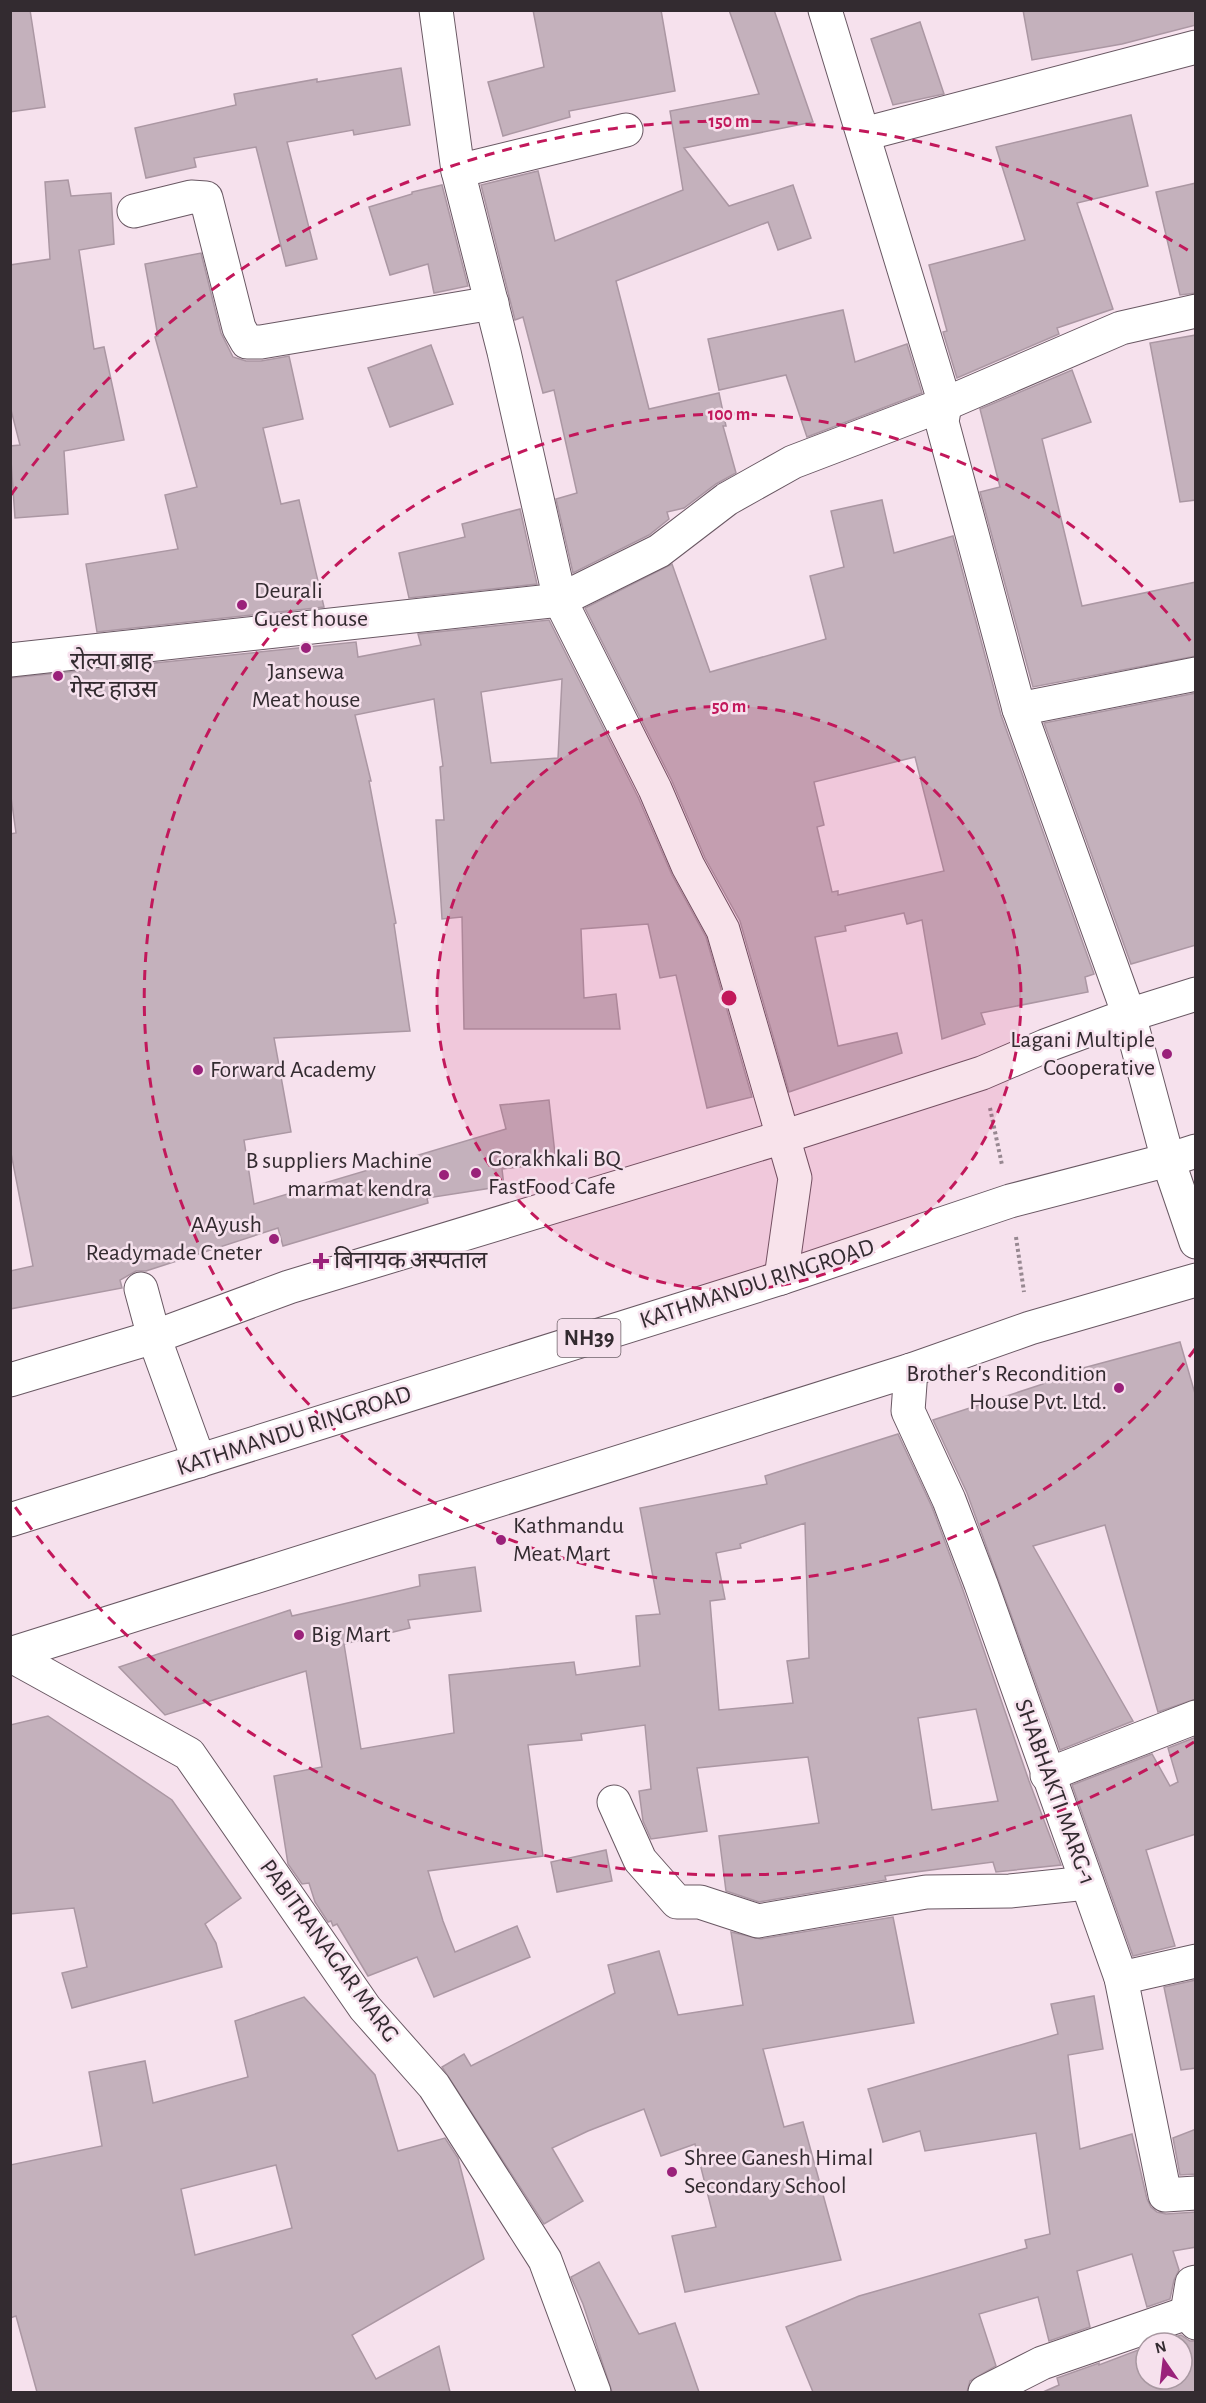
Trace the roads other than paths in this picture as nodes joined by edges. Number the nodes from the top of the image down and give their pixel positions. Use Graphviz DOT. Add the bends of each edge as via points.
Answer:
graph roads {
  1 [pos="436,10"];
  2 [pos="825,10"];
  3 [pos="1196,47"];
  4 [pos="626,130"];
  5 [pos="864,134"];
  6 [pos="458,171"];
  7 [pos="134,211"];
  8 [pos="492,303"];
  9 [pos="1196,311"];
  10 [pos="945,405"];
  11 [pos="560,600"];
  12 [pos="10,660"];
  13 [pos="1196,674"];
  14 [pos="1019,709"];
  15 [pos="1196,994"];
  16 [pos="1129,1015"];
  17 [pos="783,1137"];
  18 [pos="1182,1156"];
  19 [pos="1196,1242"];
  20 [pos="781,1278"];
  21 [pos="1196,1280"];
  22 [pos="141,1289"];
  23 [pos="154,1336"];
  24 [pos="911,1370"];
  25 [pos="10,1380"];
  26 [pos="199,1461"];
  27 [pos="10,1520"];
  28 [pos="10,1654"];
  29 [pos="1196,1717"];
  30 [pos="1047,1775"];
  31 [pos="614,1803"];
  32 [pos="1087,1883"];
  33 [pos="1196,1961"];
  34 [pos="1121,1978"];
  35 [pos="1196,2193"];
  36 [pos="1196,2282"];
  37 [pos="1191,2318"];
  38 [pos="594,2392"];
  39 [pos="985,2392"];
  1 -- 6 [label="main road"];
  2 -- 5 [label="main road"];
  3 -- 5 [label="main road"];
  4 -- 6 [label="main road"];
  5 -- 10 [label="main road"];
  6 -- 8 [label="main road"];
  7 -- 8 [label="main road" via="191,197 206,198 239,328 247,342"];
  8 -- 11 [label="main road"];
  9 -- 10 [label="main road" via="1121,328"];
  10 -- 11 [label="main road" via="793,462 728,499 659,551"];
  10 -- 14 [label="main road" via="942,423"];
  11 -- 12 [label="main road"];
  11 -- 17 [label="main road" via="645,768 688,866 723,930"];
  13 -- 14 [label="main road"];
  14 -- 16 [label="main road"];
  15 -- 16 [label="main road"];
  16 -- 17 [label="main road" via="982,1073"];
  16 -- 18 [label="main road"];
  17 -- 20 [label="main road" via="795,1178"];
  17 -- 23 [label="main road" via="289,1287"];
  18 -- 19 [label="main road"];
  18 -- 20 [label="main road, KATHMANDU RINGROAD / NH39" via="1010,1201"];
  20 -- 26 [label="main road, KATHMANDU RINGROAD / NH39"];
  21 -- 24 [label="main road" via="1030,1328"];
  22 -- 23 [label="main road"];
  23 -- 25 [label="main road"];
  23 -- 26 [label="main road"];
  24 -- 28 [label="main road"];
  24 -- 30 [label="main road, SHABHAKTI MARG-1" via="908,1411 949,1500"];
  26 -- 27 [label="main road, KATHMANDU RINGROAD / NH39"];
  28 -- 38 [label="main road, PABITRANAGAR MARG" via="189,1754 365,2008 434,2086 545,2260"];
  29 -- 30 [label="main road"];
  30 -- 32 [label="main road, SHABHAKTI MARG-1"];
  31 -- 32 [label="main road" via="640,1860 677,1902 700,1902 758,1921 926,1892 1010,1891"];
  32 -- 34 [label="main road, SHABHAKTI MARG-1"];
  33 -- 34 [label="main road"];
  34 -- 35 [label="main road, SHABHAKTI MARG-1" via="1165,2195"];
  36 -- 37 [label="main road" via="1192,2283"];
  37 -- 39 [label="main road" via="1042,2363"];
}
